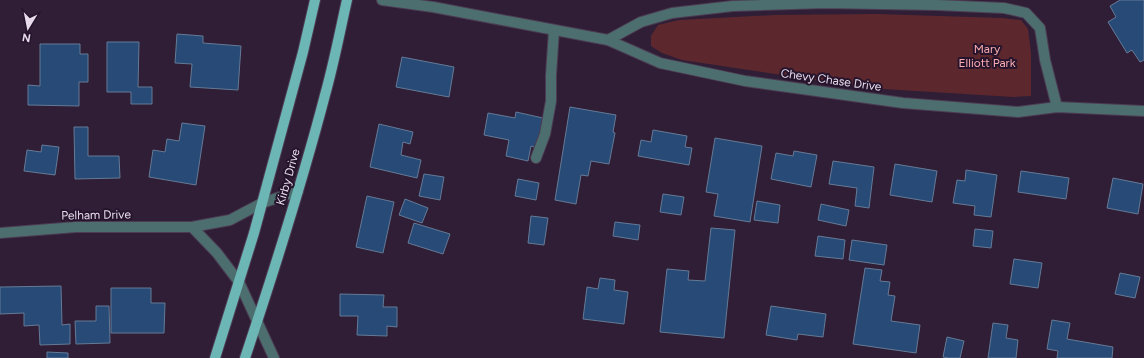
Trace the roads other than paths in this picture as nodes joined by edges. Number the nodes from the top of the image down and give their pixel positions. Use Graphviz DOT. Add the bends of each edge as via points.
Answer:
graph roads {
  1 [pos="315,0"];
  2 [pos="347,0"];
  3 [pos="382,0"];
  4 [pos="554,30"];
  5 [pos="608,40"];
  6 [pos="1057,108"];
  7 [pos="1144,111"];
  8 [pos="536,158"];
  9 [pos="298,191"];
  10 [pos="262,203"];
  11 [pos="192,227"];
  12 [pos="0,233"];
  13 [pos="239,282"];
  14 [pos="257,321"];
  15 [pos="215,358"];
  16 [pos="245,358"];
  17 [pos="274,358"];
  1 -- 10 [label="main road, Kirby Drive"];
  2 -- 9 [label="main road, Kirby Drive" via="326,93"];
  3 -- 4 [label="street, Chevy Chase Drive"];
  4 -- 5 [label="street, Chevy Chase Drive"];
  4 -- 8 [label="street" via="551,101"];
  5 -- 6 [label="street, Chevy Chase Drive" via="660,63 745,81 910,103 1018,112"];
  5 -- 6 [label="street" via="641,22 672,13 733,6 825,3 1004,8 1026,13 1040,28"];
  6 -- 7 [label="street, Chevy Chase Drive"];
  9 -- 10 [label="street, Pelham Drive"];
  9 -- 14 [label="main road, Kirby Drive"];
  10 -- 11 [label="street, Pelham Drive" via="230,220"];
  10 -- 13 [label="main road, Kirby Drive"];
  11 -- 12 [label="street, Pelham Drive" via="76,227"];
  11 -- 13 [label="street" via="217,253"];
  13 -- 14 [label="street"];
  13 -- 15 [label="main road, Kirby Drive"];
  14 -- 16 [label="main road, Kirby Drive"];
  14 -- 17 [label="street"];
}
